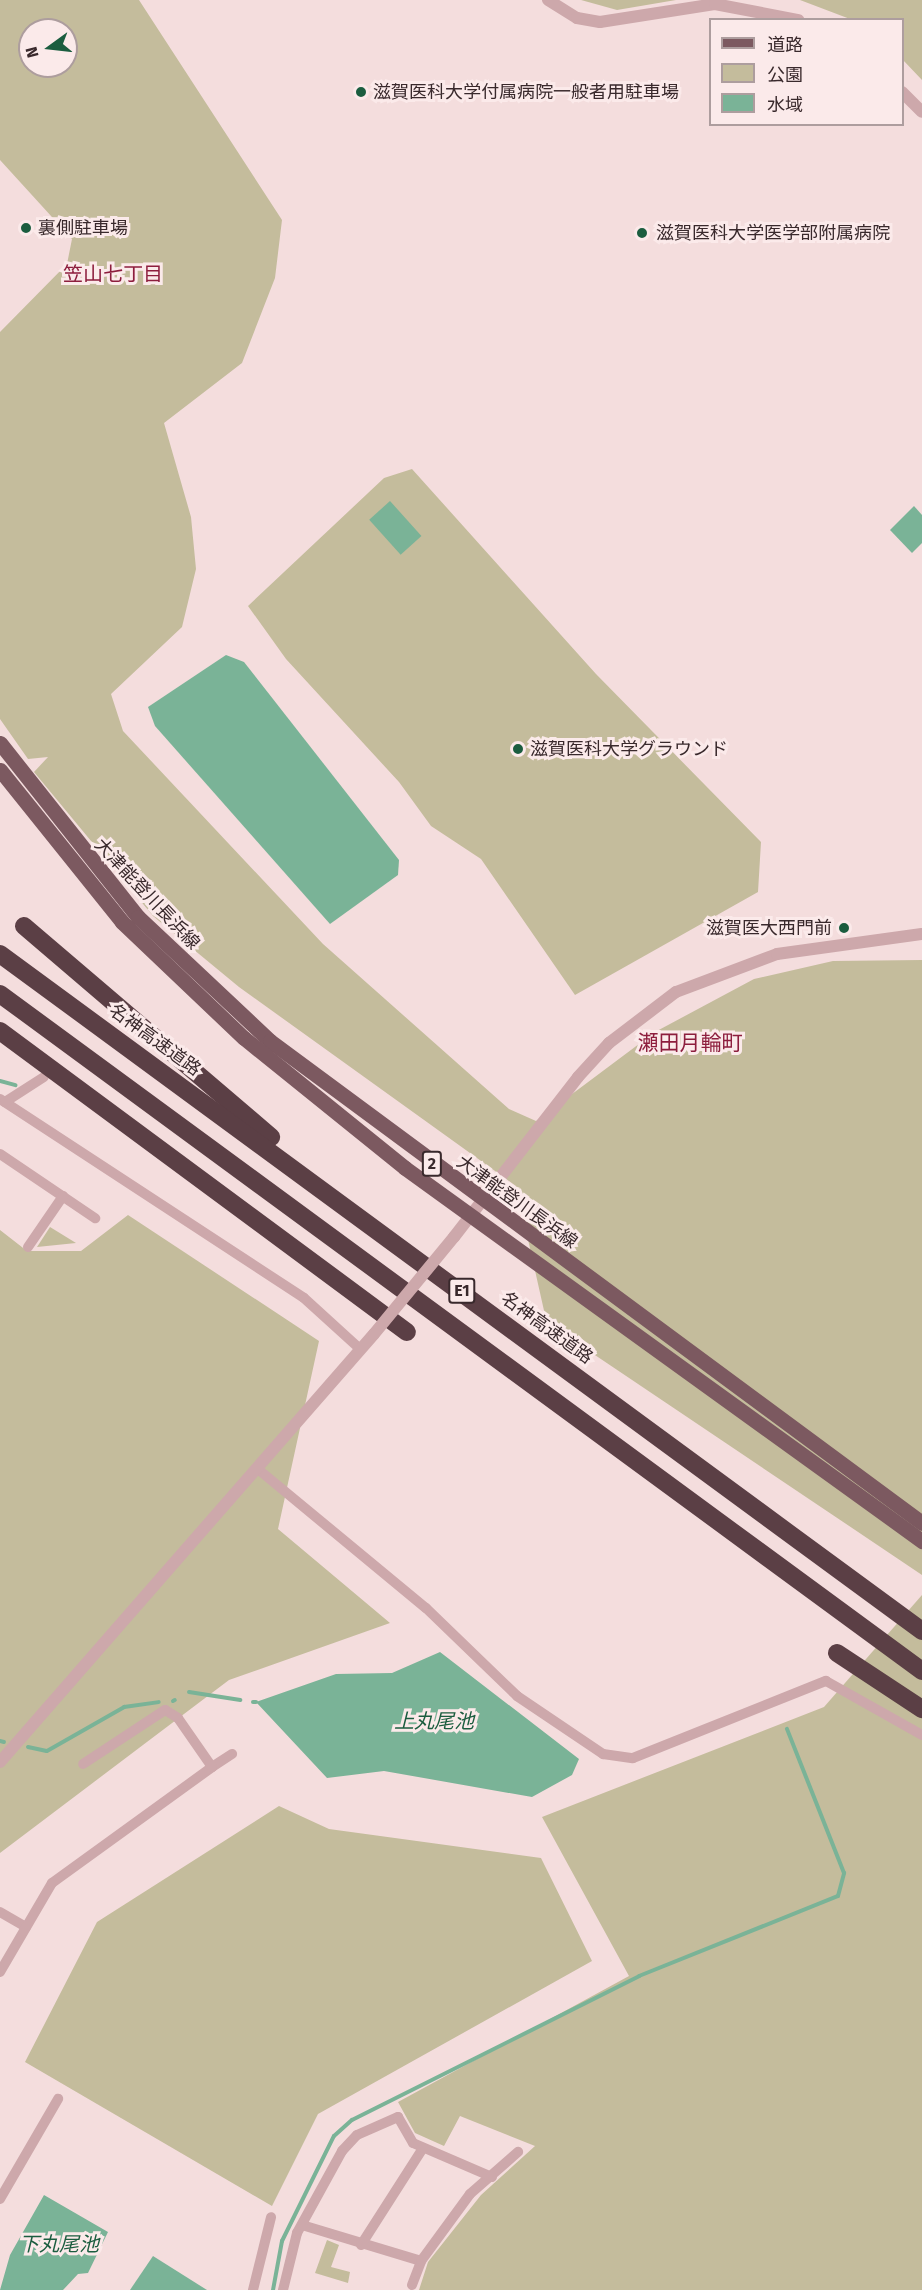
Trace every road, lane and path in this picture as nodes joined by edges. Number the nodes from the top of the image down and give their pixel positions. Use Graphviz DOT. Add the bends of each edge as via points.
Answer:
graph roads {
  1 [pos="548,0"];
  2 [pos="788,18"];
  3 [pos="904,93"];
  4 [pos="922,112"];
  5 [pos="0,743"];
  6 [pos="0,770"];
  7 [pos="24,926"];
  8 [pos="922,934"];
  9 [pos="0,954"];
  10 [pos="0,994"];
  11 [pos="0,1031"];
  12 [pos="44,1077"];
  13 [pos="2,1100"];
  14 [pos="0,1154"];
  15 [pos="63,1196"];
  16 [pos="481,1201"];
  17 [pos="359,1215"];
  18 [pos="471,1215"];
  19 [pos="95,1218"];
  20 [pos="28,1247"];
  21 [pos="407,1332"];
  22 [pos="360,1349"];
  23 [pos="259,1470"];
  24 [pos="922,1523"];
  25 [pos="922,1541"];
  26 [pos="922,1631"];
  27 [pos="837,1653"];
  28 [pos="922,1671"];
  29 [pos="922,1709"];
  30 [pos="922,1735"];
  31 [pos="232,1754"];
  32 [pos="0,1762"];
  33 [pos="83,1764"];
  34 [pos="212,1767"];
  35 [pos="0,1912"];
  36 [pos="26,1927"];
  37 [pos="0,1972"];
  38 [pos="58,2099"];
  39 [pos="423,2148"];
  40 [pos="518,2152"];
  41 [pos="492,2177"];
  42 [pos="0,2199"];
  43 [pos="271,2217"];
  44 [pos="302,2225"];
  45 [pos="361,2245"];
  46 [pos="421,2261"];
  47 [pos="412,2285"];
  48 [pos="253,2290"];
  49 [pos="283,2290"];
  1 -- 2 [label="street" via="576,18 600,22 679,6 715,4"];
  3 -- 4 [label="street"];
  5 -- 16 [label="main road, 大津能登川長浜線 / 2" via="138,916 214,993"];
  6 -- 18 [label="main road, 大津能登川長浜線 / 2" via="122,922 201,1000 405,1168"];
  7 -- 17 [label="highway"];
  8 -- 16 [label="street" via="777,954 676,992 609,1043 547,1112"];
  9 -- 17 [label="highway, 名神高速道路 / E1"];
  10 -- 28 [label="highway, E1"];
  11 -- 21 [label="highway"];
  12 -- 13 [label="street"];
  13 -- 22 [label="street" via="304,1298"];
  14 -- 15 [label="street"];
  15 -- 19 [label="street"];
  15 -- 20 [label="street"];
  16 -- 18 [label="street"];
  16 -- 24 [label="main road, 大津能登川長浜線 / 2"];
  17 -- 26 [label="highway, 名神高速道路 / E1"];
  18 -- 22 [label="street, bridge"];
  18 -- 25 [label="main road, 大津能登川長浜線 / 2"];
  22 -- 23 [label="street"];
  23 -- 30 [label="street" via="426,1608 517,1696 603,1754 633,1758 826,1681"];
  23 -- 32 [label="street"];
  27 -- 29 [label="highway"];
  31 -- 34 [label="street"];
  33 -- 34 [label="street" via="165,1710 178,1718"];
  34 -- 36 [label="street" via="52,1883"];
  35 -- 36 [label="street"];
  36 -- 37 [label="street"];
  38 -- 42 [label="street"];
  39 -- 41 [label="street"];
  39 -- 44 [label="street" via="413,2143 398,2117 357,2135"];
  39 -- 45 [label="street"];
  40 -- 41 [label="street"];
  41 -- 46 [label="street" via="470,2193"];
  43 -- 48 [label="street"];
  44 -- 45 [label="street"];
  44 -- 49 [label="street"];
  45 -- 46 [label="street"];
  46 -- 47 [label="street"];
}
